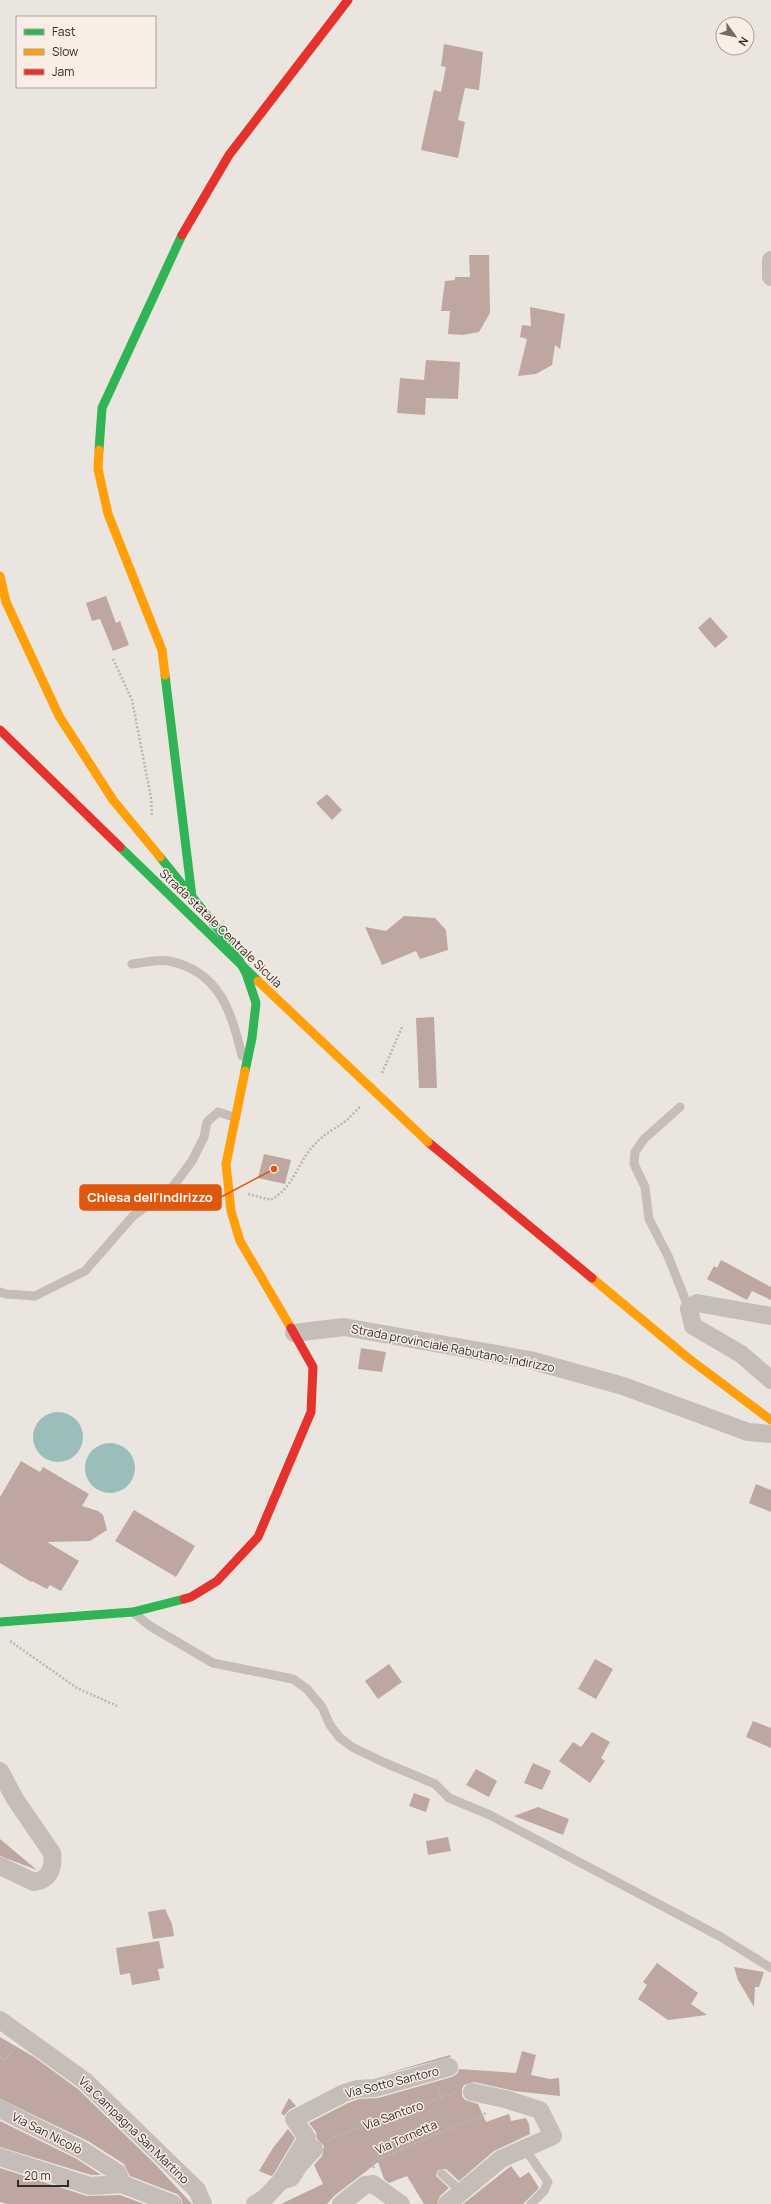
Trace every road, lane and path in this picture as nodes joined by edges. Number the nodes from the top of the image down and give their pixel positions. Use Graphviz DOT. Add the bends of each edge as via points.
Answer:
graph roads {
  1 [pos="348,0"];
  2 [pos="771,260"];
  3 [pos="771,277"];
  4 [pos="0,576"];
  5 [pos="113,659"];
  6 [pos="0,730"];
  7 [pos="152,821"];
  8 [pos="192,897"];
  9 [pos="132,964"];
  10 [pos="403,1025"];
  11 [pos="245,1071"];
  12 [pos="378,1079"];
  13 [pos="363,1104"];
  14 [pos="680,1107"];
  15 [pos="234,1117"];
  16 [pos="228,1188"];
  17 [pos="0,1292"];
  18 [pos="688,1310"];
  19 [pos="771,1316"];
  20 [pos="294,1333"];
  21 [pos="771,1380"];
  22 [pos="771,1420"];
  23 [pos="771,1434"];
  24 [pos="133,1612"];
  25 [pos="1,1622"];
  26 [pos="116,1706"];
  27 [pos="0,1771"];
  28 [pos="0,1866"];
  29 [pos="771,1968"];
  30 [pos="0,2020"];
  31 [pos="0,2057"];
  32 [pos="6,2060"];
  33 [pos="449,2067"];
  34 [pos="472,2092"];
  35 [pos="0,2109"];
  36 [pos="469,2119"];
  37 [pos="314,2149"];
  38 [pos="525,2149"];
  39 [pos="0,2157"];
  40 [pos="442,2174"];
  41 [pos="281,2181"];
  42 [pos="122,2184"];
  43 [pos="373,2184"];
  44 [pos="461,2191"];
  45 [pos="174,2204"];
  46 [pos="203,2204"];
  47 [pos="255,2204"];
  48 [pos="341,2204"];
  49 [pos="401,2204"];
  50 [pos="447,2204"];
  51 [pos="531,2204"];
  1 -- 8 [label="main road" via="229,155 175,248 102,408 98,469 108,514 162,650"];
  2 -- 3 [label="street"];
  4 -- 8 [label="main road" via="6,602 59,716 113,800"];
  5 -- 7 [label="path" via="132,700 151,798"];
  6 -- 22 [label="main road, Strada statale Centrale Sicula, bridge" via="243,967 428,1142 688,1358"];
  8 -- 11 [label="main road" via="231,945 246,973 256,1003"];
  9 -- 11 [label="lane" via="168,961 201,973 219,991 236,1027"];
  10 -- 12 [label="path" via="386,1067"];
  11 -- 15 [label="main road"];
  13 -- 16 [label="path" via="317,1141 303,1157 289,1186 282,1194 271,1200"];
  14 -- 18 [label="lane" via="644,1139 635,1152 634,1164 645,1187 649,1219 668,1256"];
  15 -- 16 [label="main road" via="226,1164"];
  15 -- 17 [label="lane" via="218,1112 208,1122 192,1161 171,1189 133,1216 85,1271 35,1296"];
  16 -- 20 [label="main road" via="231,1211 240,1242"];
  18 -- 19 [label="street" via="697,1303"];
  18 -- 21 [label="street" via="693,1326 741,1354"];
  20 -- 23 [label="street, Strada provinciale Rabutano-Indirizzo" via="344,1326 530,1360 623,1386 748,1432"];
  20 -- 24 [label="main road" via="313,1367 311,1412 258,1537 217,1581 191,1597"];
  24 -- 25 [label="main road"];
  24 -- 29 [label="lane" via="150,1626 213,1663 293,1679 322,1707 330,1725 339,1737 352,1747 435,1784 449,1798 490,1816 721,1937"];
  25 -- 26 [label="path" via="8,1640 77,1688"];
  27 -- 28 [label="street" via="15,1799 52,1853 53,1863 52,1870 46,1878 34,1882"];
  30 -- 46 [label="street, Via Campagna San Martino" via="85,2081 197,2190"];
  31 -- 32 [label="path"];
  33 -- 41 [label="street, Via Sotto Santoro" via="375,2088 344,2093 294,2119 307,2138"];
  34 -- 37 [label="path, Via Santoro" via="457,2092 336,2136"];
  34 -- 38 [label="street" via="540,2110 553,2136"];
  35 -- 42 [label="street, Via San Nicolò" via="82,2150 118,2173"];
  36 -- 43 [label="path, Via Tornetta" via="372,2162 376,2173"];
  37 -- 41 [label="street" via="291,2178"];
  38 -- 44 [label="street" via="501,2159"];
  38 -- 51 [label="lane" via="548,2182 544,2191"];
  39 -- 42 [label="street" via="90,2186"];
  40 -- 44 [label="lane"];
  41 -- 47 [label="street" via="265,2198"];
  42 -- 45 [label="street"];
  43 -- 48 [label="street" via="365,2185"];
  43 -- 49 [label="street"];
  44 -- 50 [label="street"];
}
